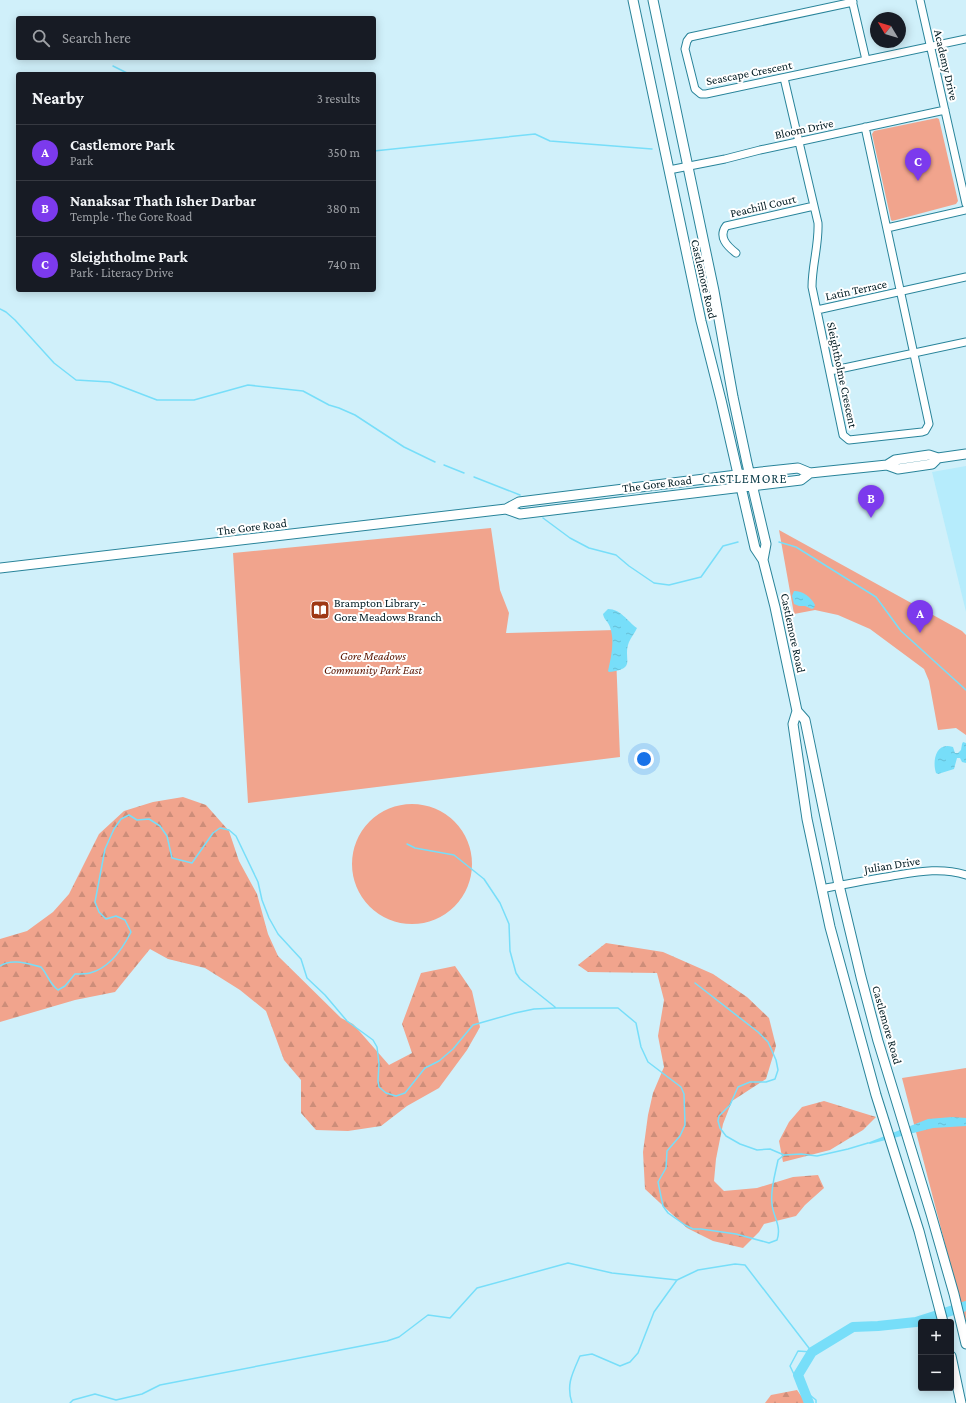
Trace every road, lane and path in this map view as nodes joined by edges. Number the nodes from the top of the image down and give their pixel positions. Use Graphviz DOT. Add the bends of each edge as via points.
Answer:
graph roads {
  1 [pos="633,0"];
  2 [pos="653,0"];
  3 [pos="920,0"];
  4 [pos="853,1"];
  5 [pos="966,39"];
  6 [pos="931,46"];
  7 [pos="866,60"];
  8 [pos="784,78"];
  9 [pos="945,110"];
  10 [pos="865,127"];
  11 [pos="799,142"];
  12 [pos="688,167"];
  13 [pos="669,170"];
  14 [pos="966,204"];
  15 [pos="814,206"];
  16 [pos="966,210"];
  17 [pos="886,228"];
  18 [pos="736,253"];
  19 [pos="966,277"];
  20 [pos="901,292"];
  21 [pos="817,310"];
  22 [pos="966,342"];
  23 [pos="914,353"];
  24 [pos="830,371"];
  25 [pos="966,454"];
  26 [pos="810,473"];
  27 [pos="750,474"];
  28 [pos="738,475"];
  29 [pos="753,485"];
  30 [pos="741,486"];
  31 [pos="560,497"];
  32 [pos="562,508"];
  33 [pos="506,509"];
  34 [pos="763,560"];
  35 [pos="0,568"];
  36 [pos="796,711"];
  37 [pos="966,875"];
  38 [pos="839,885"];
  39 [pos="822,889"];
  40 [pos="878,1041"];
  41 [pos="862,1046"];
  42 [pos="893,1090"];
  43 [pos="876,1095"];
  44 [pos="943,1319"];
  45 [pos="966,1344"];
  46 [pos="954,1364"];
  47 [pos="962,1385"];
  48 [pos="961,1403"];
  1 -- 13 [label="main road, Castlemore Road"];
  2 -- 12 [label="main road, Castlemore Road"];
  3 -- 6 [label="street, Academy Drive"];
  4 -- 7 [label="street"];
  4 -- 8 [label="street, Seascape Crescent" via="690,37 686,45 694,86 701,94"];
  5 -- 6 [label="street, Seascape Crescent"];
  6 -- 7 [label="street, Seascape Crescent"];
  6 -- 9 [label="street, Academy Drive"];
  7 -- 8 [label="street, Seascape Crescent"];
  8 -- 11 [label="street, Sleightholme Crescent"];
  9 -- 10 [label="street, Bloom Drive"];
  9 -- 14 [label="street, Academy Drive"];
  10 -- 11 [label="street, Bloom Drive"];
  10 -- 17 [label="street, Sleightholme Crescent"];
  11 -- 12 [label="street, Bloom Drive"];
  11 -- 15 [label="street, Sleightholme Crescent"];
  12 -- 13 [label="street, Bloom Drive"];
  12 -- 27 [label="main road, Castlemore Road"];
  13 -- 28 [label="main road, Castlemore Road" via="701,321"];
  15 -- 18 [label="street, Peachill Court" via="726,226 724,241"];
  15 -- 21 [label="street, Sleightholme Crescent" via="818,229 812,287"];
  16 -- 17 [label="street"];
  17 -- 20 [label="street, Sleightholme Crescent"];
  19 -- 20 [label="street, Latin Terrace"];
  20 -- 21 [label="street, Latin Terrace"];
  20 -- 23 [label="street, Sleightholme Crescent"];
  21 -- 24 [label="street, Sleightholme Crescent"];
  22 -- 23 [label="street"];
  23 -- 24 [label="street"];
  23 -- 24 [label="street, Sleightholme Crescent" via="929,424 922,432 846,439"];
  25 -- 26 [label="main road, The Gore Road" via="938,458 929,455 895,460 887,465"];
  26 -- 27 [label="main road, The Gore Road" via="798,468"];
  26 -- 29 [label="main road, The Gore Road" via="801,480"];
  27 -- 28 [label="main road, The Gore Road"];
  27 -- 29 [label="main road, Castlemore Road"];
  28 -- 30 [label="main road, Castlemore Road"];
  28 -- 31 [label="main road, The Gore Road"];
  29 -- 30 [label="main road, The Gore Road"];
  29 -- 34 [label="main road, Castlemore Road" via="766,544"];
  30 -- 32 [label="main road, The Gore Road"];
  30 -- 34 [label="main road, Castlemore Road" via="755,548"];
  31 -- 32 [label="main road"];
  31 -- 33 [label="main road, The Gore Road" via="519,502"];
  32 -- 33 [label="main road, The Gore Road" via="520,514"];
  33 -- 35 [label="main road, The Gore Road"];
  34 -- 36 [label="main road, Castlemore Road" via="776,607"];
  36 -- 38 [label="main road, Castlemore Road" via="804,720"];
  36 -- 39 [label="main road, Castlemore Road" via="793,724 807,819"];
  37 -- 38 [label="street, Julian Drive" via="952,871 928,870"];
  38 -- 39 [label="street, Julian Drive"];
  38 -- 40 [label="main road, Castlemore Road"];
  39 -- 41 [label="main road, Castlemore Road"];
  40 -- 41 [label="main road"];
  40 -- 42 [label="main road, Castlemore Road"];
  41 -- 43 [label="main road, Castlemore Road"];
  42 -- 43 [label="main road"];
  42 -- 45 [label="main road, Castlemore Road" via="954,1294"];
  43 -- 44 [label="main road, Castlemore Road" via="919,1231"];
  46 -- 47 [label="main road"];
  47 -- 48 [label="main road"];
}
